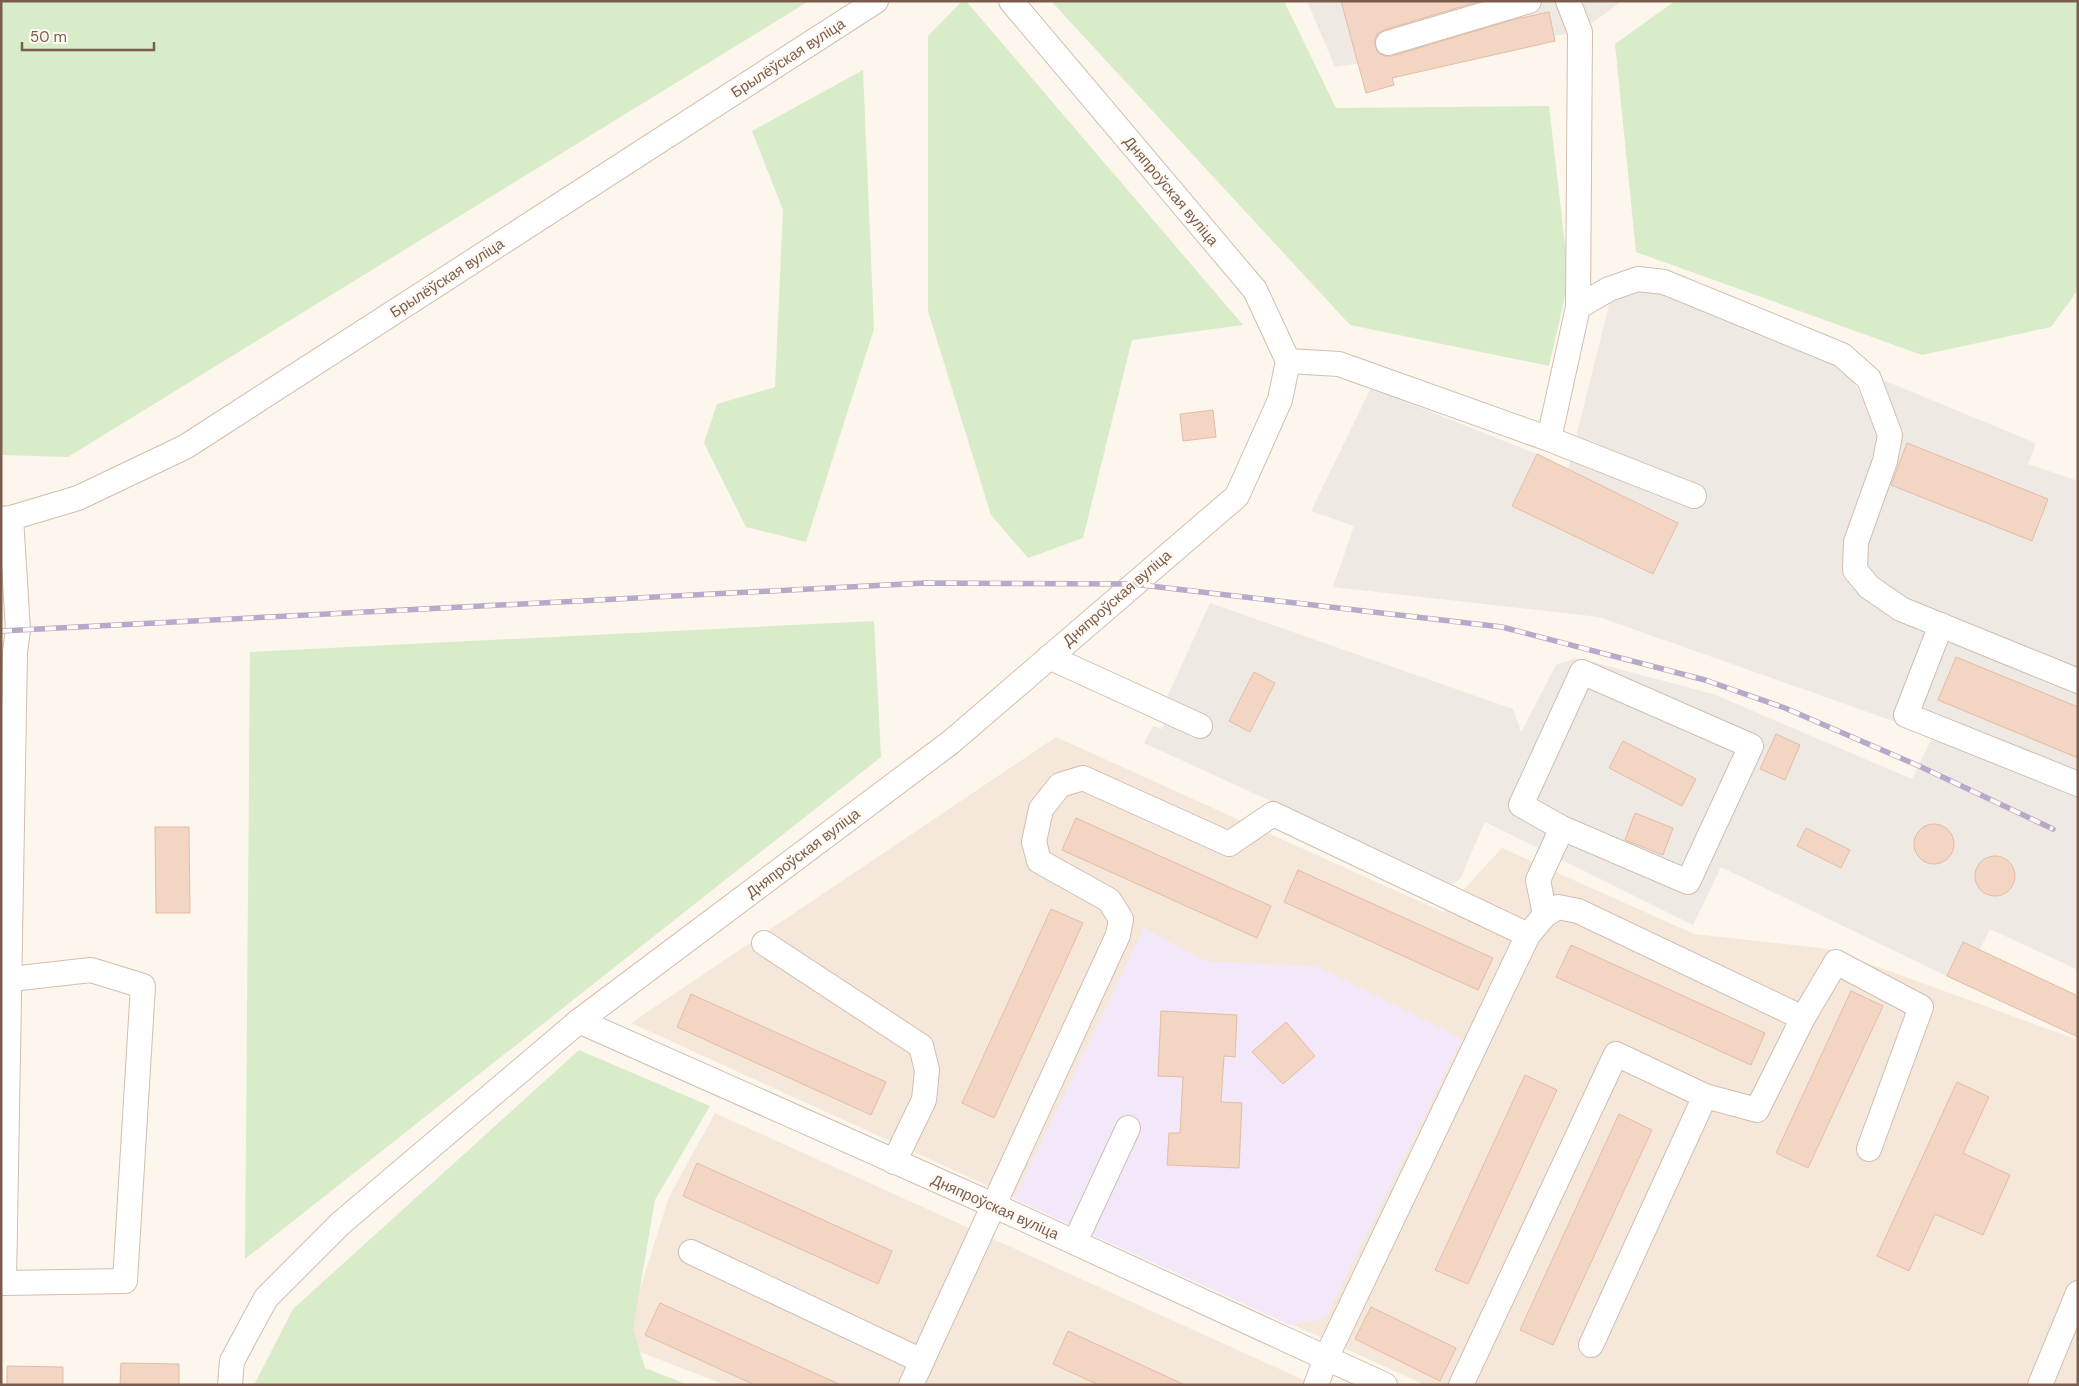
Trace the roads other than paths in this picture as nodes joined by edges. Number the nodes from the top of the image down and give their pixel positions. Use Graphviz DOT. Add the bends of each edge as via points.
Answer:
graph roads {
  1 [pos="876,1"];
  2 [pos="1011,1"];
  3 [pos="1568,1"];
  4 [pos="1527,2"];
  5 [pos="1388,43"];
  6 [pos="1578,307"];
  7 [pos="1288,361"];
  8 [pos="1549,439"];
  9 [pos="1694,496"];
  10 [pos="6,519"];
  11 [pos="1941,625"];
  12 [pos="1049,656"];
  13 [pos="2078,681"];
  14 [pos="1200,726"];
  15 [pos="8,764"];
  16 [pos="2078,784"];
  17 [pos="1562,828"];
  18 [pos="1545,914"];
  19 [pos="1528,935"];
  20 [pos="764,944"];
  21 [pos="11,979"];
  22 [pos="1803,1018"];
  23 [pos="580,1022"];
  24 [pos="1705,1096"];
  25 [pos="1128,1128"];
  26 [pos="1869,1149"];
  27 [pos="894,1162"];
  28 [pos="4,1187"];
  29 [pos="993,1205"];
  30 [pos="1075,1242"];
  31 [pos="691,1252"];
  32 [pos="2078,1293"];
  33 [pos="1591,1345"];
  34 [pos="1326,1358"];
  35 [pos="922,1361"];
  36 [pos="230,1385"];
  37 [pos="911,1385"];
  38 [pos="1316,1385"];
  39 [pos="1385,1385"];
  40 [pos="1461,1385"];
  41 [pos="2040,1385"];
  1 -- 10 [label="street, Брылёўская вуліца" via="185,447 78,498"];
  2 -- 7 [label="street, Дняпроўская вуліца" via="1255,290"];
  3 -- 6 [label="street" via="1580,32"];
  4 -- 5 [label="street"];
  6 -- 8 [label="street"];
  6 -- 11 [label="street" via="1609,289 1638,279 1664,282 1842,355 1869,379 1890,436 1885,461 1856,542 1855,570 1869,587 1901,609"];
  7 -- 8 [label="street" via="1339,364"];
  7 -- 12 [label="street, Дняпроўская вуліца" via="1280,400 1236,496"];
  8 -- 9 [label="street"];
  10 -- 15 [label="street" via="18,630"];
  11 -- 13 [label="street"];
  11 -- 16 [label="street" via="1906,716"];
  12 -- 14 [label="street"];
  12 -- 23 [label="street, Дняпроўская вуліца" via="951,742"];
  15 -- 21 [label="street"];
  17 -- 17 [label="street" via="1688,882 1751,746 1582,672 1520,805"];
  17 -- 18 [label="street" via="1538,880"];
  18 -- 19 [label="street"];
  18 -- 22 [label="street" via="1558,908 1578,911"];
  19 -- 29 [label="street" via="1272,814 1230,844 1083,778 1060,785 1042,809 1034,842 1039,861 1109,900 1121,919 1118,935"];
  19 -- 34 [label="street"];
  20 -- 27 [label="street" via="921,1046 927,1070 924,1100"];
  21 -- 28 [label="street"];
  21 -- 28 [label="street" via="91,970 143,986 125,1281 4,1283"];
  22 -- 24 [label="street" via="1757,1110"];
  22 -- 26 [label="street" via="1836,962 1921,1007"];
  23 -- 27 [label="street, Дняпроўская вуліца"];
  23 -- 36 [label="street" via="341,1223 266,1298 232,1361"];
  24 -- 33 [label="street"];
  24 -- 40 [label="street" via="1616,1054"];
  25 -- 30 [label="street"];
  27 -- 29 [label="street, Дняпроўская вуліца"];
  29 -- 30 [label="street, Дняпроўская вуліца"];
  29 -- 35 [label="street"];
  30 -- 34 [label="street, Дняпроўская вуліца"];
  31 -- 35 [label="street"];
  32 -- 41 [label="street"];
  34 -- 38 [label="street"];
  34 -- 39 [label="street, Дняпроўская вуліца"];
  35 -- 37 [label="street"];
}
